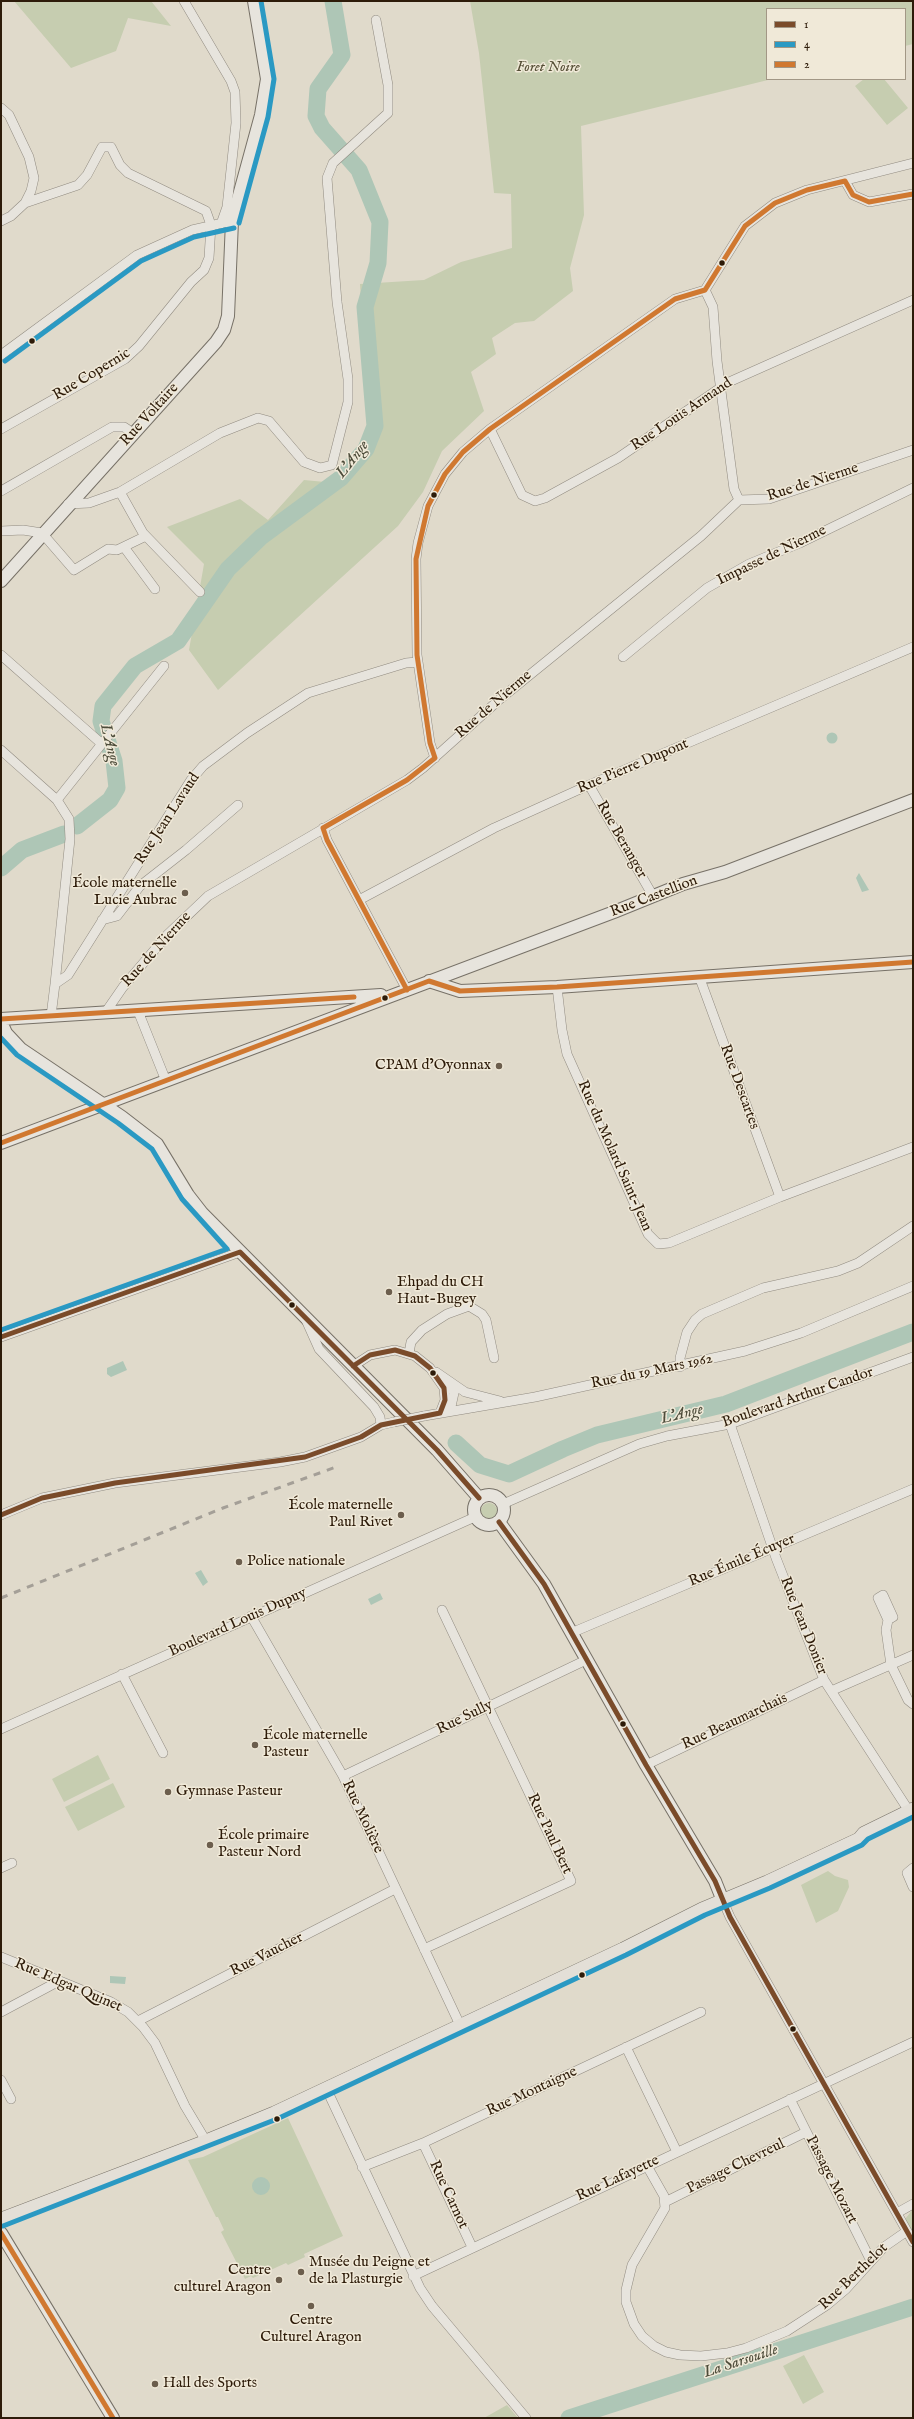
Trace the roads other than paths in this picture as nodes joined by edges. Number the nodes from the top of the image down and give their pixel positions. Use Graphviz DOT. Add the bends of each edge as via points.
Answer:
graph roads {
  1 [pos="184,1"];
  2 [pos="254,1"];
  3 [pos="376,20"];
  4 [pos="1,108"];
  5 [pos="913,164"];
  6 [pos="845,181"];
  7 [pos="913,194"];
  8 [pos="25,203"];
  9 [pos="1,221"];
  10 [pos="226,222"];
  11 [pos="211,225"];
  12 [pos="705,290"];
  13 [pos="913,300"];
  14 [pos="1,355"];
  15 [pos="721,387"];
  16 [pos="1,429"];
  17 [pos="490,429"];
  18 [pos="133,433"];
  19 [pos="913,450"];
  20 [pos="913,488"];
  21 [pos="1,491"];
  22 [pos="120,492"];
  23 [pos="739,500"];
  24 [pos="68,504"];
  25 [pos="1,531"];
  26 [pos="42,533"];
  27 [pos="146,536"];
  28 [pos="124,547"];
  29 [pos="1,581"];
  30 [pos="155,590"];
  31 [pos="200,592"];
  32 [pos="913,647"];
  33 [pos="1,655"];
  34 [pos="623,657"];
  35 [pos="417,662"];
  36 [pos="164,666"];
  37 [pos="102,744"];
  38 [pos="1,750"];
  39 [pos="435,758"];
  40 [pos="588,785"];
  41 [pos="57,800"];
  42 [pos="913,800"];
  43 [pos="238,805"];
  44 [pos="323,828"];
  45 [pos="653,896"];
  46 [pos="359,900"];
  47 [pos="102,920"];
  48 [pos="913,962"];
  49 [pos="699,976"];
  50 [pos="429,981"];
  51 [pos="55,984"];
  52 [pos="557,987"];
  53 [pos="407,990"];
  54 [pos="395,995"];
  55 [pos="138,1011"];
  56 [pos="105,1013"];
  57 [pos="51,1016"];
  58 [pos="1,1020"];
  59 [pos="166,1081"];
  60 [pos="103,1105"];
  61 [pos="1,1143"];
  62 [pos="913,1147"];
  63 [pos="780,1197"];
  64 [pos="911,1231"];
  65 [pos="240,1252"];
  66 [pos="913,1286"];
  67 [pos="306,1320"];
  68 [pos="1,1337"];
  69 [pos="409,1353"];
  70 [pos="913,1357"];
  71 [pos="494,1358"];
  72 [pos="352,1366"];
  73 [pos="680,1367"];
  74 [pos="430,1368"];
  75 [pos="445,1379"];
  76 [pos="506,1402"];
  77 [pos="450,1411"];
  78 [pos="440,1412"];
  79 [pos="730,1424"];
  80 [pos="381,1425"];
  81 [pos="913,1489"];
  82 [pos="479,1498"];
  83 [pos="503,1504"];
  84 [pos="1,1515"];
  85 [pos="475,1517"];
  86 [pos="499,1522"];
  87 [pos="772,1548"];
  88 [pos="442,1610"];
  89 [pos="251,1616"];
  90 [pos="888,1620"];
  91 [pos="571,1633"];
  92 [pos="913,1655"];
  93 [pos="586,1660"];
  94 [pos="891,1665"];
  95 [pos="122,1674"];
  96 [pos="824,1680"];
  97 [pos="831,1691"];
  98 [pos="913,1704"];
  99 [pos="488,1707"];
  100 [pos="1,1729"];
  101 [pos="163,1753"];
  102 [pos="646,1765"];
  103 [pos="343,1776"];
  104 [pos="911,1810"];
  105 [pos="12,1863"];
  106 [pos="1,1868"];
  107 [pos="913,1868"];
  108 [pos="913,1886"];
  109 [pos="395,1889"];
  110 [pos="723,1900"];
  111 [pos="424,1949"];
  112 [pos="1,1957"];
  113 [pos="60,1981"];
  114 [pos="1,2012"];
  115 [pos="701,2012"];
  116 [pos="138,2021"];
  117 [pos="460,2025"];
  118 [pos="913,2042"];
  119 [pos="626,2047"];
  120 [pos="1,2080"];
  121 [pos="824,2083"];
  122 [pos="326,2088"];
  123 [pos="790,2099"];
  124 [pos="11,2100"];
  125 [pos="806,2132"];
  126 [pos="206,2141"];
  127 [pos="423,2143"];
  128 [pos="677,2152"];
  129 [pos="647,2166"];
  130 [pos="362,2167"];
  131 [pos="665,2202"];
  132 [pos="913,2204"];
  133 [pos="897,2213"];
  134 [pos="1,2218"];
  135 [pos="906,2231"];
  136 [pos="1,2233"];
  137 [pos="913,2242"];
  138 [pos="472,2247"];
  139 [pos="871,2261"];
  140 [pos="414,2276"];
  141 [pos="113,2418"];
  142 [pos="526,2418"];
  1 -- 10 [label="street" via="235,92 237,108"];
  2 -- 10 [label="main road, Rue Voltaire" via="267,79 261,115"];
  3 -- 22 [label="street" via="388,113 339,157 329,169 327,178 337,302 348,379 348,402 332,465 320,468 304,462 269,421 258,418 220,433"];
  4 -- 8 [label="street" via="8,115 29,157 34,178"];
  5 -- 6 [label="street"];
  6 -- 7 [label="street" via="853,195 869,202"];
  6 -- 12 [label="street" via="786,198 755,217 736,238"];
  8 -- 9 [label="street"];
  8 -- 11 [label="street" via="78,185 87,175 97,153 106,146 114,151 123,170 203,209 209,216"];
  10 -- 11 [label="street"];
  10 -- 18 [label="main road, Rue Voltaire" via="228,316 224,330"];
  11 -- 14 [label="street" via="172,237 137,255"];
  11 -- 16 [label="street, Rue Copernic" via="209,258 204,270 190,282 139,346 125,358"];
  12 -- 15 [label="street" via="713,307"];
  12 -- 17 [label="street" via="675,299"];
  13 -- 15 [label="street, Rue Louis Armand"];
  15 -- 17 [label="street, Rue Louis Armand" via="618,458 535,501 522,495"];
  15 -- 23 [label="street" via="734,489"];
  17 -- 35 [label="street" via="463,452 445,474 422,524 416,559"];
  18 -- 21 [label="street" via="124,427 112,427"];
  18 -- 24 [label="main road, Rue Voltaire"];
  19 -- 23 [label="street, Rue de Nierme" via="769,498"];
  20 -- 34 [label="street, Impasse de Nierme" via="800,543 749,564 706,588"];
  22 -- 24 [label="street" via="89,503"];
  22 -- 27 [label="street"];
  23 -- 39 [label="street, Rue de Nierme" via="701,536 500,699"];
  24 -- 26 [label="main road, Rue Voltaire"];
  25 -- 26 [label="street" via="23,530"];
  26 -- 28 [label="street" via="74,570 108,550"];
  26 -- 29 [label="main road, Rue Voltaire"];
  27 -- 28 [label="street"];
  27 -- 31 [label="street"];
  28 -- 30 [label="street"];
  32 -- 40 [label="street, Rue Pierre Dupont"];
  33 -- 37 [label="street"];
  35 -- 39 [label="street" via="430,743"];
  35 -- 47 [label="street, Rue Jean Lavaud" via="387,668 308,694 246,733 203,766 191,780"];
  36 -- 37 [label="street"];
  37 -- 41 [label="street"];
  38 -- 41 [label="street"];
  39 -- 44 [label="street, Rue de Nierme" via="407,780"];
  40 -- 45 [label="street, Rue Beranger"];
  40 -- 46 [label="street, Rue Pierre Dupont" via="494,828"];
  41 -- 51 [label="street" via="69,819 70,839"];
  42 -- 45 [label="main road, Rue Castellion" via="725,872"];
  43 -- 47 [label="street" via="140,886 117,916"];
  44 -- 46 [label="street"];
  44 -- 56 [label="street, Rue de Nierme" via="208,896 168,934 115,997"];
  45 -- 50 [label="main road, Rue Castellion"];
  46 -- 53 [label="street"];
  47 -- 51 [label="street, Rue Jean Lavaud" via="68,975"];
  48 -- 49 [label="main road"];
  49 -- 52 [label="main road"];
  49 -- 63 [label="street, Rue Descartes"];
  50 -- 52 [label="main road" via="460,991"];
  50 -- 53 [label="main road, Rue Castellion"];
  51 -- 57 [label="street"];
  52 -- 63 [label="street, Rue du Molard Saint-Jean" via="567,1054 652,1240 658,1244 669,1243"];
  53 -- 54 [label="main road, Rue Castellion"];
  54 -- 55 [label="main road"];
  54 -- 59 [label="main road, Rue Castellion"];
  55 -- 56 [label="main road"];
  55 -- 59 [label="street"];
  56 -- 57 [label="main road"];
  57 -- 58 [label="main road"];
  58 -- 60 [label="main road" via="6,1033 21,1049"];
  59 -- 60 [label="main road, Rue Castellion"];
  60 -- 61 [label="main road, Rue Castellion"];
  60 -- 65 [label="main road" via="157,1144 193,1201"];
  62 -- 63 [label="street, Rue du Molard Saint-Jean"];
  64 -- 73 [label="street" via="838,1272 763,1288 702,1314 687,1332"];
  65 -- 67 [label="main road"];
  65 -- 68 [label="street"];
  66 -- 73 [label="street, Rue du 19 Mars 1962" via="801,1333 745,1351"];
  67 -- 72 [label="main road"];
  67 -- 80 [label="street" via="319,1349 374,1407"];
  69 -- 71 [label="street" via="411,1342 422,1330 448,1314 469,1306 482,1314 486,1320"];
  69 -- 72 [label="street" via="395,1350 370,1355"];
  69 -- 74 [label="street"];
  70 -- 79 [label="street, Boulevard Arthur Candor"];
  72 -- 82 [label="main road" via="437,1450"];
  73 -- 76 [label="street, Rue du 19 Mars 1962"];
  74 -- 75 [label="street"];
  74 -- 78 [label="street" via="445,1394"];
  75 -- 76 [label="street" via="473,1395"];
  75 -- 77 [label="street" via="454,1394"];
  76 -- 77 [label="street, Rue du 19 Mars 1962"];
  77 -- 78 [label="street, Rue du 19 Mars 1962"];
  78 -- 80 [label="street, Rue du 19 Mars 1962, bridge"];
  79 -- 83 [label="street, Boulevard Arthur Candor" via="639,1444"];
  79 -- 87 [label="street, Rue Jean Donier"];
  80 -- 84 [label="street, Rue du 19 Mars 1962" via="361,1437 280,1462 115,1483 42,1498"];
  81 -- 87 [label="street, Rue Émile Écuyer"];
  82 -- 83 [label="main road" via="490,1495 500,1499"];
  82 -- 85 [label="main road" via="474,1505"];
  83 -- 86 [label="main road" via="504,1514"];
  85 -- 86 [label="main road" via="486,1525"];
  85 -- 89 [label="street, Boulevard Louis Dupuy"];
  86 -- 91 [label="main road" via="535,1570"];
  87 -- 91 [label="street, Rue Émile Écuyer"];
  87 -- 96 [label="street, Rue Jean Donier"];
  88 -- 99 [label="street"];
  89 -- 95 [label="street, Boulevard Louis Dupuy"];
  89 -- 103 [label="street, Rue Molière"];
  90 -- 94 [label="street" via="886,1630"];
  91 -- 93 [label="main road"];
  92 -- 94 [label="street"];
  93 -- 99 [label="street, Rue Sully"];
  93 -- 102 [label="main road"];
  94 -- 97 [label="street"];
  94 -- 98 [label="street" via="908,1700"];
  95 -- 100 [label="street, Boulevard Louis Dupuy"];
  95 -- 101 [label="street"];
  96 -- 97 [label="street, Rue Jean Donier"];
  96 -- 102 [label="street, Rue Beaumarchais"];
  97 -- 104 [label="street, Rue Jean Donier"];
  99 -- 103 [label="street, Rue Sully"];
  99 -- 111 [label="street, Rue Paul Bert" via="571,1881"];
  102 -- 110 [label="main road" via="715,1881"];
  103 -- 109 [label="street, Rue Molière"];
  104 -- 110 [label="main road" via="864,1832 854,1841"];
  105 -- 106 [label="street"];
  107 -- 108 [label="street" via="907,1873"];
  109 -- 111 [label="street, Rue Molière"];
  109 -- 116 [label="street, Rue Vaucher"];
  110 -- 117 [label="main road"];
  110 -- 121 [label="street" via="730,1917"];
  111 -- 117 [label="street, Rue Molière"];
  112 -- 113 [label="street, Rue Edgar Quinet"];
  113 -- 114 [label="street"];
  113 -- 116 [label="street, Rue Edgar Quinet" via="111,2002"];
  115 -- 119 [label="street, Rue Montaigne"];
  116 -- 126 [label="street, Rue Edgar Quinet" via="155,2043 185,2106"];
  117 -- 122 [label="main road"];
  118 -- 121 [label="street, Rue Lafayette"];
  119 -- 127 [label="street, Rue Montaigne"];
  119 -- 128 [label="street"];
  120 -- 124 [label="street"];
  121 -- 123 [label="street, Rue Lafayette"];
  121 -- 133 [label="street"];
  122 -- 126 [label="main road"];
  122 -- 130 [label="street"];
  123 -- 125 [label="street, Passage Mozart"];
  123 -- 128 [label="street, Rue Lafayette"];
  125 -- 131 [label="street, Passage Chevreul"];
  125 -- 139 [label="street, Passage Mozart"];
  126 -- 134 [label="main road"];
  127 -- 130 [label="street, Rue Montaigne"];
  127 -- 138 [label="street, Rue Carnot"];
  128 -- 129 [label="street, Rue Lafayette"];
  129 -- 131 [label="street"];
  129 -- 138 [label="street, Rue Lafayette"];
  130 -- 140 [label="street"];
  131 -- 139 [label="street, Rue Berthelot" via="662,2215 632,2265 626,2302 634,2324 642,2336 666,2352 694,2355 727,2353 787,2331 827,2305 846,2289"];
  132 -- 133 [label="street"];
  133 -- 135 [label="street"];
  135 -- 137 [label="street"];
  135 -- 139 [label="street, Rue Berthelot" via="884,2247"];
  136 -- 141 [label="main road"];
  138 -- 140 [label="street, Rue Lafayette"];
  140 -- 142 [label="street" via="432,2306"];
}
